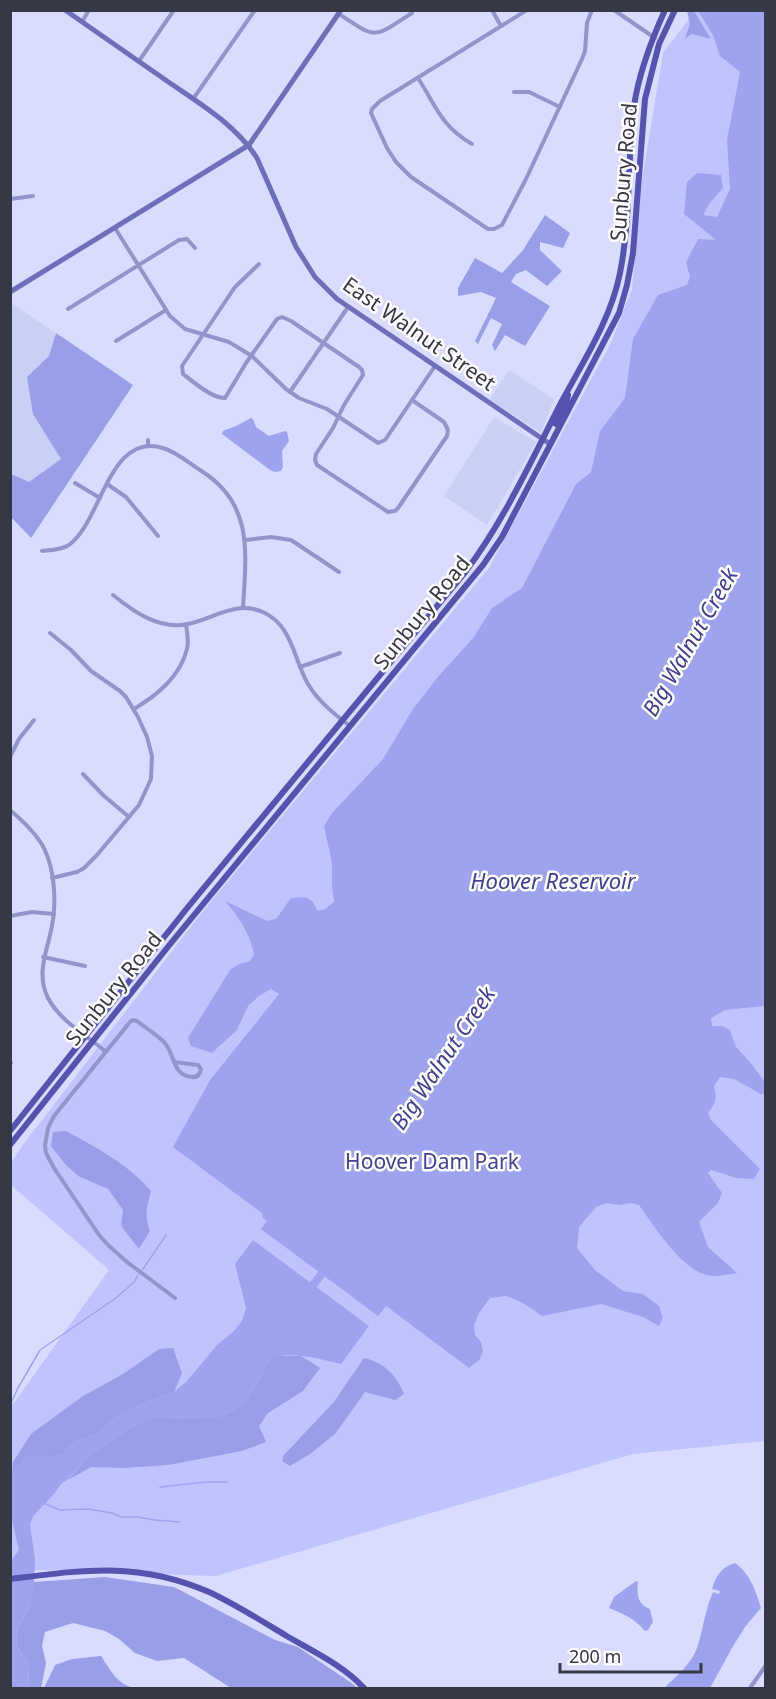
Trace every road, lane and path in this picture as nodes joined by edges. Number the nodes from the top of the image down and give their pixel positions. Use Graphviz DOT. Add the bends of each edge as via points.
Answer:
graph roads {
  1 [pos="65,10"];
  2 [pos="89,10"];
  3 [pos="174,10"];
  4 [pos="255,10"];
  5 [pos="492,10"];
  6 [pos="527,10"];
  7 [pos="592,10"];
  8 [pos="614,10"];
  9 [pos="665,10"];
  10 [pos="675,10"];
  11 [pos="340,12"];
  12 [pos="412,13"];
  13 [pos="82,22"];
  14 [pos="501,26"];
  15 [pos="653,36"];
  16 [pos="661,41"];
  17 [pos="139,61"];
  18 [pos="417,78"];
  19 [pos="514,92"];
  20 [pos="193,99"];
  21 [pos="560,107"];
  22 [pos="472,144"];
  23 [pos="249,145"];
  24 [pos="33,196"];
  25 [pos="10,199"];
  26 [pos="115,228"];
  27 [pos="195,248"];
  28 [pos="259,264"];
  29 [pos="138,266"];
  30 [pos="11,292"];
  31 [pos="348,307"];
  32 [pos="68,309"];
  33 [pos="166,310"];
  34 [pos="203,335"];
  35 [pos="116,341"];
  36 [pos="324,343"];
  37 [pos="252,356"];
  38 [pos="435,366"];
  39 [pos="569,389"];
  40 [pos="290,392"];
  41 [pos="412,400"];
  42 [pos="339,417"];
  43 [pos="148,440"];
  44 [pos="543,440"];
  45 [pos="550,444"];
  46 [pos="148,446"];
  47 [pos="75,483"];
  48 [pos="107,484"];
  49 [pos="100,498"];
  50 [pos="510,521"];
  51 [pos="158,536"];
  52 [pos="246,540"];
  53 [pos="42,551"];
  54 [pos="339,572"];
  55 [pos="113,595"];
  56 [pos="243,608"];
  57 [pos="186,625"];
  58 [pos="50,633"];
  59 [pos="340,653"];
  60 [pos="300,667"];
  61 [pos="378,677"];
  62 [pos="134,709"];
  63 [pos="34,720"];
  64 [pos="343,721"];
  65 [pos="350,726"];
  66 [pos="10,757"];
  67 [pos="317,766"];
  68 [pos="83,774"];
  69 [pos="10,810"];
  70 [pos="129,817"];
  71 [pos="52,878"];
  72 [pos="54,914"];
  73 [pos="10,916"];
  74 [pos="44,957"];
  75 [pos="85,966"];
  76 [pos="120,995"];
  77 [pos="87,1036"];
  78 [pos="93,1041"];
  79 [pos="105,1051"];
  80 [pos="174,1062"];
  81 [pos="67,1075"];
  82 [pos="10,1131"];
  83 [pos="10,1145"];
  84 [pos="175,1298"];
  85 [pos="10,1579"];
  86 [pos="765,1665"];
  87 [pos="364,1689"];
  88 [pos="750,1689"];
  1 -- 13 [label="main road, East Walnut Street"];
  2 -- 13 [label="street"];
  3 -- 17 [label="street"];
  4 -- 20 [label="street"];
  5 -- 14 [label="street"];
  6 -- 14 [label="street"];
  7 -- 21 [label="street" via="585,51"];
  8 -- 15 [label="street"];
  9 -- 15 [label="main road, Sunbury Road"];
  10 -- 16 [label="main road, Sunbury Road"];
  11 -- 12 [label="street" via="374,34"];
  11 -- 23 [label="main road"];
  13 -- 17 [label="main road, East Walnut Street"];
  14 -- 18 [label="street"];
  15 -- 16 [label="street"];
  15 -- 39 [label="main road, Sunbury Road" via="634,104 620,274 606,317"];
  16 -- 45 [label="main road, Sunbury Road" via="644,112 627,285 619,313"];
  17 -- 20 [label="main road, East Walnut Street"];
  18 -- 21 [label="street" via="380,101 372,109 372,118 396,162 411,177 488,229 502,225"];
  18 -- 22 [label="street" via="449,127"];
  19 -- 21 [label="street" via="529,92"];
  20 -- 23 [label="main road, East Walnut Street"];
  23 -- 26 [label="main road"];
  23 -- 31 [label="main road, East Walnut Street" via="306,264"];
  24 -- 25 [label="street"];
  26 -- 29 [label="street"];
  26 -- 30 [label="main road"];
  27 -- 29 [label="street" via="189,240 182,239"];
  28 -- 34 [label="street" via="235,287"];
  29 -- 32 [label="street"];
  29 -- 33 [label="street"];
  31 -- 36 [label="street"];
  31 -- 38 [label="main road, East Walnut Street"];
  33 -- 34 [label="street" via="176,323"];
  33 -- 35 [label="street"];
  34 -- 37 [label="street" via="229,342"];
  34 -- 37 [label="street" via="182,370 219,398 228,395"];
  36 -- 37 [label="street" via="282,317"];
  36 -- 40 [label="street"];
  36 -- 42 [label="street" via="362,370 361,380"];
  37 -- 40 [label="street"];
  38 -- 41 [label="street"];
  38 -- 44 [label="main road, East Walnut Street"];
  39 -- 44 [label="main road, Sunbury Road"];
  39 -- 45 [label="main road"];
  40 -- 42 [label="street"];
  41 -- 42 [label="street" via="380,443"];
  41 -- 42 [label="street" via="444,422 447,436 398,508 391,512 315,460"];
  43 -- 46 [label="street"];
  44 -- 45 [label="main road, East Walnut Street"];
  44 -- 50 [label="main road" via="515,499"];
  44 -- 61 [label="main road, Sunbury Road" via="484,547"];
  45 -- 50 [label="main road, Sunbury Road"];
  46 -- 48 [label="street" via="127,455"];
  46 -- 52 [label="street" via="168,450 217,483 237,512"];
  47 -- 49 [label="street"];
  48 -- 49 [label="street"];
  48 -- 51 [label="street" via="126,497"];
  49 -- 53 [label="street" via="83,530 68,545"];
  50 -- 65 [label="main road, Sunbury Road" via="483,565"];
  52 -- 54 [label="street" via="291,540"];
  52 -- 56 [label="street"];
  55 -- 57 [label="street" via="154,622"];
  56 -- 57 [label="street" via="229,609"];
  56 -- 60 [label="street" via="265,613 280,625 291,640"];
  57 -- 62 [label="street" via="188,649 181,663 161,692"];
  58 -- 62 [label="street" via="91,671 120,691"];
  59 -- 60 [label="street"];
  60 -- 64 [label="street" via="314,694"];
  61 -- 64 [label="main road, Sunbury Road"];
  61 -- 65 [label="main road"];
  62 -- 70 [label="street" via="152,756 151,779"];
  63 -- 66 [label="street"];
  64 -- 65 [label="street"];
  64 -- 67 [label="main road"];
  64 -- 76 [label="main road, Sunbury Road" via="182,914"];
  65 -- 67 [label="main road, Sunbury Road"];
  67 -- 78 [label="main road, Sunbury Road"];
  68 -- 70 [label="street"];
  69 -- 71 [label="street" via="29,826 43,848"];
  70 -- 71 [label="street" via="84,868"];
  71 -- 72 [label="street"];
  72 -- 73 [label="street"];
  72 -- 74 [label="street"];
  74 -- 75 [label="street"];
  74 -- 77 [label="street" via="42,973 47,996 63,1017"];
  76 -- 77 [label="main road, Sunbury Road"];
  76 -- 78 [label="main road"];
  77 -- 78 [label="street"];
  77 -- 81 [label="main road"];
  77 -- 82 [label="main road, Sunbury Road"];
  78 -- 79 [label="street"];
  78 -- 81 [label="main road, Sunbury Road"];
  79 -- 80 [label="street" via="133,1020 163,1041"];
  79 -- 84 [label="street" via="52,1119 46,1133 46,1153 99,1235"];
  80 -- 80 [label="street" via="178,1071 188,1076 195,1077 201,1072 198,1065"];
  81 -- 83 [label="main road, Sunbury Road"];
  85 -- 87 [label="main road" via="82,1570 125,1570 160,1576 227,1601 333,1663"];
  86 -- 88 [label="street"];
}
